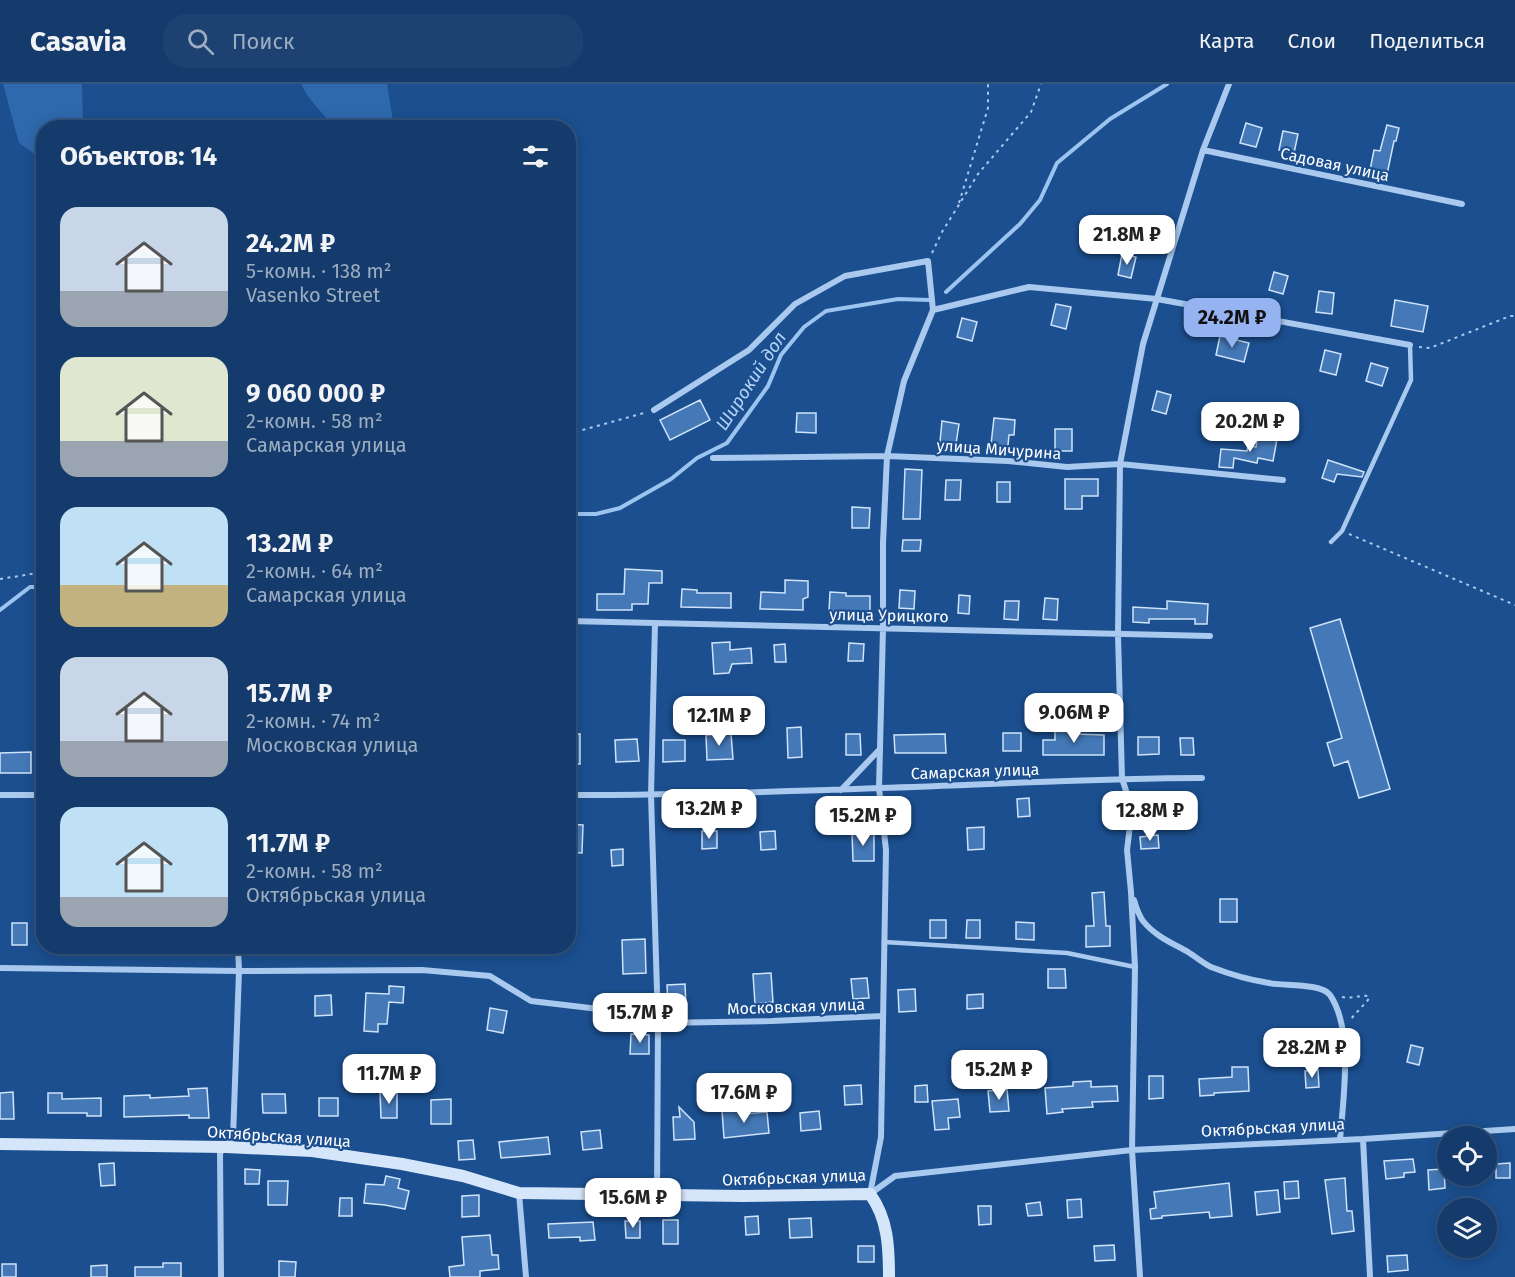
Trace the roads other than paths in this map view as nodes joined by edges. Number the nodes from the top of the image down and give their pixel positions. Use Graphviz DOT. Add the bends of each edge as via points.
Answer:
graph roads {
  1 [pos="1229,84"];
  2 [pos="1203,150"];
  3 [pos="1462,204"];
  4 [pos="1157,299"];
  5 [pos="933,310"];
  6 [pos="1410,345"];
  7 [pos="654,410"];
  8 [pos="887,456"];
  9 [pos="713,458"];
  10 [pos="1120,464"];
  11 [pos="1283,480"];
  12 [pos="1331,542"];
  13 [pos="576,621"];
  14 [pos="655,624"];
  15 [pos="883,628"];
  16 [pos="1118,635"];
  17 [pos="1210,636"];
  18 [pos="880,748"];
  19 [pos="1122,778"];
  20 [pos="1202,778"];
  21 [pos="879,788"];
  22 [pos="841,790"];
  23 [pos="36,795"];
  24 [pos="576,795"];
  25 [pos="651,795"];
  26 [pos="0,797"];
  27 [pos="1131,892"];
  28 [pos="884,942"];
  29 [pos="238,954"];
  30 [pos="1134,967"];
  31 [pos="0,968"];
  32 [pos="239,971"];
  33 [pos="883,1016"];
  34 [pos="658,1023"];
  35 [pos="1515,1129"];
  36 [pos="1363,1139"];
  37 [pos="1340,1140"];
  38 [pos="0,1144"];
  39 [pos="226,1147"];
  40 [pos="1132,1150"];
  41 [pos="519,1193"];
  42 [pos="870,1194"];
  43 [pos="657,1195"];
  44 [pos="220,1277"];
  45 [pos="526,1277"];
  46 [pos="889,1277"];
  47 [pos="1140,1277"];
  48 [pos="1370,1277"];
  1 -- 2 [label="street"];
  2 -- 3 [label="street, Садовая улица"];
  2 -- 4 [label="street"];
  4 -- 5 [label="street" via="1029,287"];
  4 -- 6 [label="street"];
  4 -- 10 [label="street" via="1143,344"];
  5 -- 7 [label="street" via="928,261 845,276 795,304 749,351"];
  5 -- 8 [label="street" via="904,381"];
  6 -- 12 [label="lane" via="1412,380 1342,531"];
  8 -- 9 [label="street, улица Мичурина"];
  8 -- 10 [label="street, улица Мичурина" via="1067,467"];
  8 -- 15 [label="street"];
  10 -- 11 [label="street, улица Мичурина"];
  10 -- 16 [label="street"];
  13 -- 14 [label="street, улица Урицкого"];
  14 -- 15 [label="street, улица Урицкого"];
  14 -- 25 [label="street"];
  15 -- 16 [label="street, улица Урицкого"];
  15 -- 18 [label="street"];
  16 -- 17 [label="street, улица Урицкого"];
  16 -- 19 [label="street"];
  18 -- 21 [label="street"];
  18 -- 22 [label="street"];
  19 -- 20 [label="street, Самарская улица"];
  19 -- 21 [label="street, Самарская улица"];
  19 -- 27 [label="street" via="1132,810 1127,850"];
  21 -- 22 [label="street, Самарская улица"];
  21 -- 28 [label="street" via="885,850"];
  22 -- 25 [label="street, Самарская улица"];
  23 -- 26 [label="street"];
  24 -- 25 [label="street, Самарская улица"];
  25 -- 34 [label="street"];
  27 -- 30 [label="street"];
  27 -- 37 [label="street" via="1138,913 1160,937 1210,966 1267,983 1323,989 1330,995 1343,1028 1345,1078"];
  28 -- 30 [label="lane" via="1067,953"];
  28 -- 33 [label="street"];
  29 -- 32 [label="street"];
  30 -- 40 [label="street"];
  31 -- 32 [label="street, Московская улица"];
  32 -- 34 [label="street, Московская улица" via="422,970 490,976 531,1001 641,1014"];
  32 -- 39 [label="street" via="233,1138"];
  33 -- 34 [label="street, Московская улица"];
  33 -- 42 [label="street" via="880,1137"];
  34 -- 43 [label="street"];
  35 -- 36 [label="street, Октябрьская улица"];
  36 -- 37 [label="street, Октябрьская улица"];
  36 -- 48 [label="street"];
  37 -- 40 [label="street, Октябрьская улица"];
  38 -- 39 [label="main road, Октябрьская улица"];
  39 -- 41 [label="main road, Октябрьская улица" via="312,1151 402,1164 464,1176"];
  39 -- 44 [label="street" via="220,1153"];
  40 -- 42 [label="street, Октябрьская улица" via="895,1176"];
  40 -- 47 [label="street"];
  41 -- 43 [label="main road, Октябрьская улица"];
  41 -- 45 [label="street"];
  42 -- 43 [label="main road, Октябрьская улица"];
  42 -- 46 [label="main road" via="885,1222"];
}
